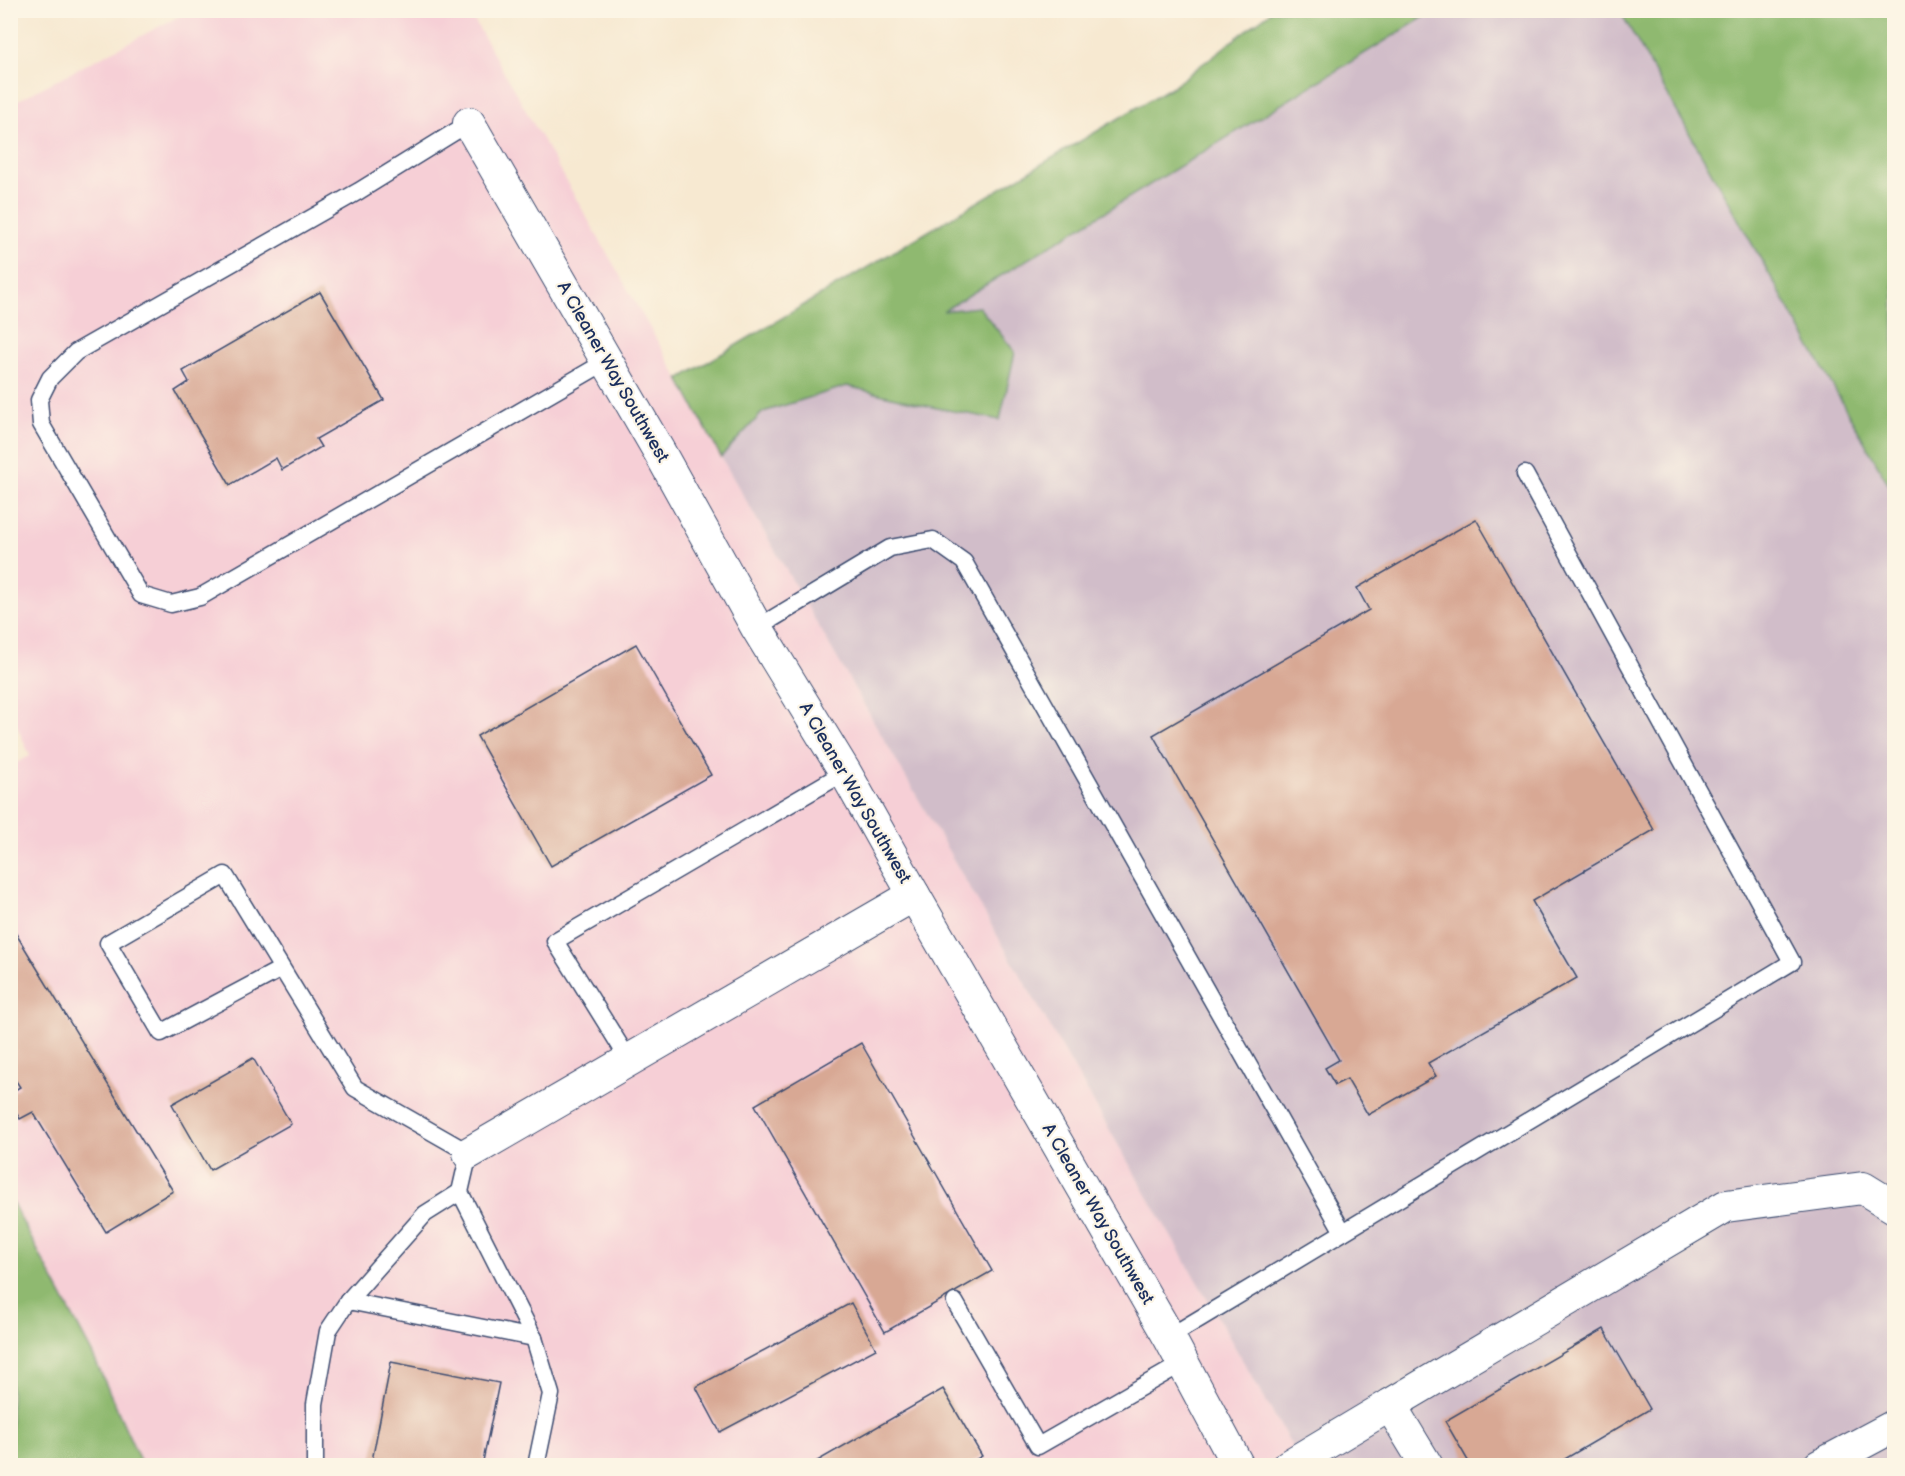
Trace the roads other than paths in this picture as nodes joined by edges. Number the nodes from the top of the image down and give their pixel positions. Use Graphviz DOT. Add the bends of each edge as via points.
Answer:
graph roads {
  1 [pos="469,123"];
  2 [pos="607,361"];
  3 [pos="1525,474"];
  4 [pos="757,628"];
  5 [pos="845,772"];
  6 [pos="914,895"];
  7 [pos="281,969"];
  8 [pos="630,1060"];
  9 [pos="469,1153"];
  10 [pos="460,1192"];
  11 [pos="1894,1207"];
  12 [pos="1342,1232"];
  13 [pos="348,1301"];
  14 [pos="955,1302"];
  15 [pos="534,1338"];
  16 [pos="1176,1350"];
  17 [pos="1390,1405"];
  18 [pos="1894,1426"];
  19 [pos="315,1466"];
  20 [pos="536,1466"];
  21 [pos="1238,1466"];
  22 [pos="1288,1466"];
  23 [pos="1427,1466"];
  24 [pos="1819,1466"];
  1 -- 2 [label="street, A Cleaner Way Southwest"];
  1 -- 2 [label="lane" via="359,191 76,352 50,378 39,400 41,424 141,595 171,604 200,597"];
  2 -- 4 [label="street, A Cleaner Way Southwest"];
  3 -- 12 [label="lane" via="1792,962"];
  4 -- 5 [label="street, A Cleaner Way Southwest"];
  4 -- 12 [label="lane" via="890,548 933,540 964,562"];
  5 -- 6 [label="street, A Cleaner Way Southwest"];
  5 -- 8 [label="lane" via="555,941"];
  6 -- 8 [label="street"];
  6 -- 16 [label="street, A Cleaner Way Southwest"];
  7 -- 7 [label="lane" via="225,875 108,944 160,1033"];
  7 -- 9 [label="lane" via="355,1088"];
  8 -- 9 [label="street"];
  9 -- 10 [label="lane"];
  10 -- 13 [label="lane" via="425,1214"];
  10 -- 15 [label="lane"];
  11 -- 17 [label="street" via="1863,1188 1726,1206"];
  12 -- 16 [label="lane"];
  13 -- 15 [label="lane"];
  13 -- 19 [label="lane" via="328,1331 315,1404"];
  14 -- 16 [label="lane" via="1038,1446"];
  15 -- 20 [label="lane" via="551,1394"];
  16 -- 21 [label="street, A Cleaner Way Southwest"];
  17 -- 22 [label="street"];
  17 -- 23 [label="street"];
  18 -- 24 [label="street"];
}
